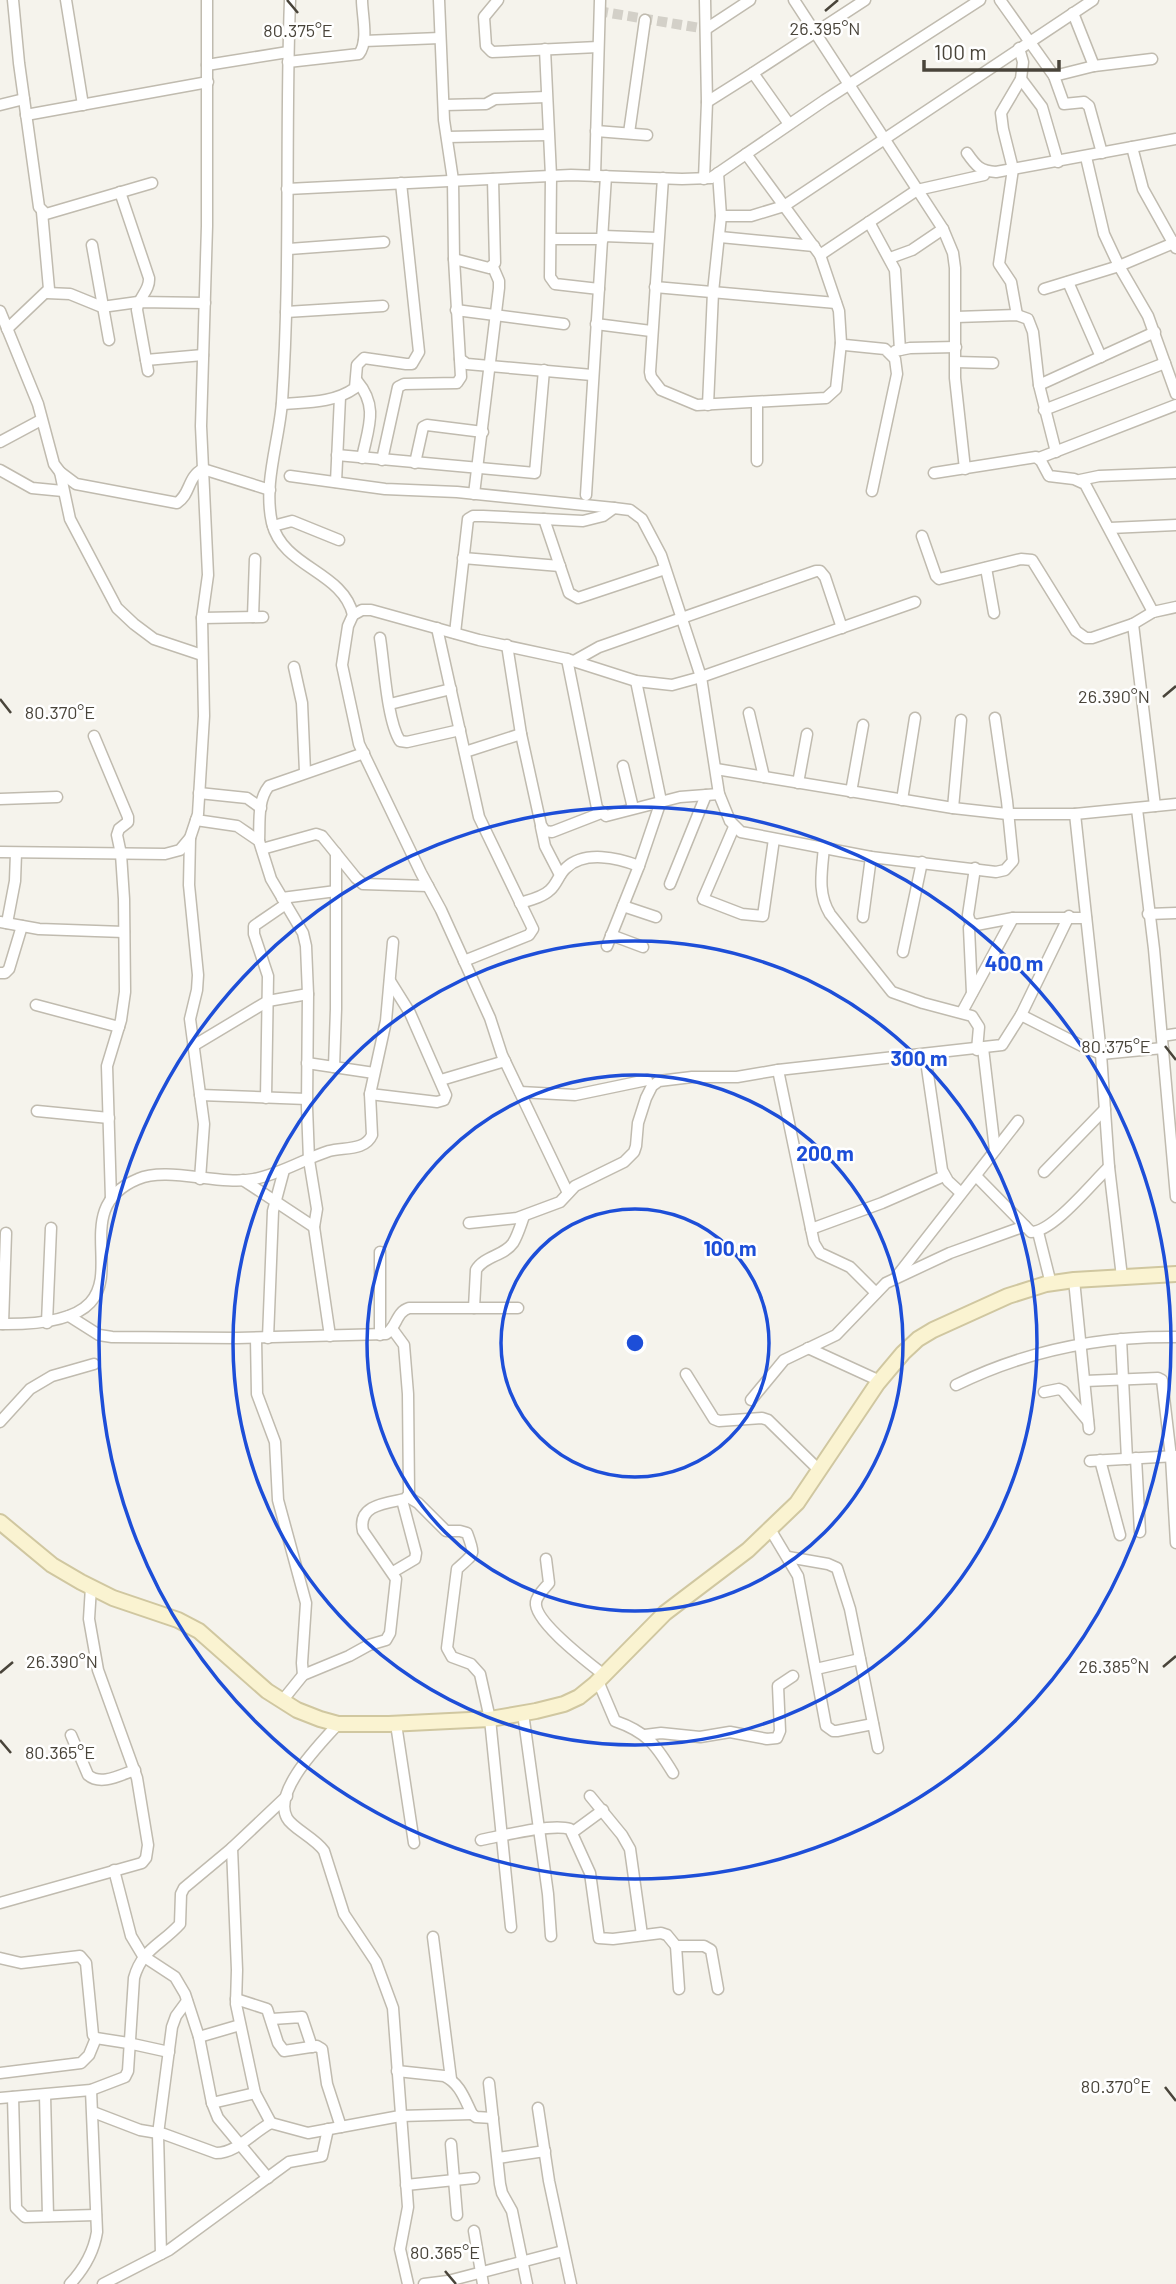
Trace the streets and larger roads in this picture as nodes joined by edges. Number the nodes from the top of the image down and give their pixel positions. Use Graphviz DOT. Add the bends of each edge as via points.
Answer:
graph roads {
  1 [pos="13,0"];
  2 [pos="66,0"];
  3 [pos="207,0"];
  4 [pos="290,0"];
  5 [pos="362,0"];
  6 [pos="439,0"];
  7 [pos="498,0"];
  8 [pos="600,0"];
  9 [pos="705,0"];
  10 [pos="750,0"];
  11 [pos="794,0"];
  12 [pos="865,0"];
  13 [pos="980,0"];
  14 [pos="1000,0"];
  15 [pos="1093,0"];
  16 [pos="1073,13"];
  17 [pos="645,20"];
  18 [pos="706,29"];
  19 [pos="815,32"];
  20 [pos="440,38"];
  21 [pos="364,41"];
  22 [pos="1029,42"];
  23 [pos="598,47"];
  24 [pos="1019,48"];
  25 [pos="545,49"];
  26 [pos="288,57"];
  27 [pos="1152,59"];
  28 [pos="207,65"];
  29 [pos="1094,66"];
  30 [pos="753,73"];
  31 [pos="1055,76"];
  32 [pos="1021,79"];
  33 [pos="208,82"];
  34 [pos="849,85"];
  35 [pos="546,97"];
  36 [pos="24,99"];
  37 [pos="707,102"];
  38 [pos="0,104"];
  39 [pos="83,104"];
  40 [pos="444,105"];
  41 [pos="26,115"];
  42 [pos="789,124"];
  43 [pos="596,131"];
  44 [pos="629,134"];
  45 [pos="548,135"];
  46 [pos="648,135"];
  47 [pos="447,137"];
  48 [pos="884,139"];
  49 [pos="1176,139"];
  50 [pos="1132,147"];
  51 [pos="967,153"];
  52 [pos="1102,153"];
  53 [pos="746,154"];
  54 [pos="1086,157"];
  55 [pos="1058,162"];
  56 [pos="1013,169"];
  57 [pos="718,173"];
  58 [pos="984,175"];
  59 [pos="551,176"];
  60 [pos="600,176"];
  61 [pos="663,178"];
  62 [pos="493,179"];
  63 [pos="704,179"];
  64 [pos="453,180"];
  65 [pos="152,183"];
  66 [pos="401,183"];
  67 [pos="287,190"];
  68 [pos="917,190"];
  69 [pos="120,192"];
  70 [pos="784,206"];
  71 [pos="42,212"];
  72 [pos="721,216"];
  73 [pos="869,222"];
  74 [pos="943,229"];
  75 [pos="603,237"];
  76 [pos="720,237"];
  77 [pos="658,238"];
  78 [pos="551,239"];
  79 [pos="384,242"];
  80 [pos="92,245"];
  81 [pos="1175,245"];
  82 [pos="289,249"];
  83 [pos="817,251"];
  84 [pos="890,258"];
  85 [pos="454,260"];
  86 [pos="1119,266"];
  87 [pos="493,267"];
  88 [pos="1068,282"];
  89 [pos="655,287"];
  90 [pos="599,289"];
  91 [pos="1044,289"];
  92 [pos="713,292"];
  93 [pos="47,293"];
  94 [pos="138,302"];
  95 [pos="205,303"];
  96 [pos="836,303"];
  97 [pos="383,306"];
  98 [pos="102,307"];
  99 [pos="0,310"];
  100 [pos="456,310"];
  101 [pos="286,313"];
  102 [pos="494,315"];
  103 [pos="1017,315"];
  104 [pos="956,317"];
  105 [pos="564,324"];
  106 [pos="596,324"];
  107 [pos="7,329"];
  108 [pos="651,331"];
  109 [pos="1155,332"];
  110 [pos="109,340"];
  111 [pos="841,343"];
  112 [pos="956,347"];
  113 [pos="896,351"];
  114 [pos="203,355"];
  115 [pos="1101,357"];
  116 [pos="460,359"];
  117 [pos="956,362"];
  118 [pos="993,363"];
  119 [pos="1166,363"];
  120 [pos="489,365"];
  121 [pos="544,370"];
  122 [pos="592,375"];
  123 [pos="357,381"];
  124 [pos="1039,385"];
  125 [pos="1176,394"];
  126 [pos="340,397"];
  127 [pos="757,403"];
  128 [pos="282,404"];
  129 [pos="708,405"];
  130 [pos="1176,405"];
  131 [pos="1044,410"];
  132 [pos="41,421"];
  133 [pos="483,432"];
  134 [pos="0,442"];
  135 [pos="1056,452"];
  136 [pos="337,455"];
  137 [pos="362,458"];
  138 [pos="1039,458"];
  139 [pos="382,460"];
  140 [pos="757,461"];
  141 [pos="415,463"];
  142 [pos="965,468"];
  143 [pos="203,469"];
  144 [pos="478,469"];
  145 [pos="0,470"];
  146 [pos="60,472"];
  147 [pos="934,473"];
  148 [pos="1176,473"];
  149 [pos="290,476"];
  150 [pos="1080,480"];
  151 [pos="336,482"];
  152 [pos="270,490"];
  153 [pos="63,491"];
  154 [pos="872,491"];
  155 [pos="474,494"];
  156 [pos="586,495"];
  157 [pos="614,508"];
  158 [pos="544,519"];
  159 [pos="1176,525"];
  160 [pos="273,526"];
  161 [pos="1110,528"];
  162 [pos="922,537"];
  163 [pos="340,540"];
  164 [pos="463,558"];
  165 [pos="255,559"];
  166 [pos="560,566"];
  167 [pos="986,568"];
  168 [pos="665,569"];
  169 [pos="915,602"];
  170 [pos="1176,607"];
  171 [pos="1153,612"];
  172 [pos="994,613"];
  173 [pos="354,615"];
  174 [pos="202,618"];
  175 [pos="682,618"];
  176 [pos="1133,625"];
  177 [pos="437,628"];
  178 [pos="842,628"];
  179 [pos="455,633"];
  180 [pos="380,638"];
  181 [pos="507,645"];
  182 [pos="202,655"];
  183 [pos="571,660"];
  184 [pos="294,667"];
  185 [pos="701,677"];
  186 [pos="636,681"];
  187 [pos="450,689"];
  188 [pos="390,705"];
  189 [pos="749,713"];
  190 [pos="915,718"];
  191 [pos="995,718"];
  192 [pos="961,720"];
  193 [pos="863,725"];
  194 [pos="460,730"];
  195 [pos="521,734"];
  196 [pos="807,734"];
  197 [pos="94,736"];
  198 [pos="364,752"];
  199 [pos="465,752"];
  200 [pos="623,766"];
  201 [pos="716,769"];
  202 [pos="305,772"];
  203 [pos="764,777"];
  204 [pos="798,783"];
  205 [pos="851,792"];
  206 [pos="200,793"];
  207 [pos="719,794"];
  208 [pos="706,795"];
  209 [pos="57,797"];
  210 [pos="0,799"];
  211 [pos="902,800"];
  212 [pos="662,801"];
  213 [pos="1176,804"];
  214 [pos="1155,806"];
  215 [pos="261,808"];
  216 [pos="633,808"];
  217 [pos="953,808"];
  218 [pos="1137,809"];
  219 [pos="601,813"];
  220 [pos="1007,814"];
  221 [pos="1075,814"];
  222 [pos="196,820"];
  223 [pos="541,825"];
  224 [pos="734,827"];
  225 [pos="190,838"];
  226 [pos="774,839"];
  227 [pos="261,845"];
  228 [pos="824,847"];
  229 [pos="0,852"];
  230 [pos="16,853"];
  231 [pos="335,853"];
  232 [pos="121,854"];
  233 [pos="871,857"];
  234 [pos="922,862"];
  235 [pos="639,866"];
  236 [pos="975,868"];
  237 [pos="560,875"];
  238 [pos="670,884"];
  239 [pos="428,887"];
  240 [pos="336,891"];
  241 [pos="284,901"];
  242 [pos="520,904"];
  243 [pos="623,906"];
  244 [pos="1176,913"];
  245 [pos="1148,914"];
  246 [pos="656,916"];
  247 [pos="1069,916"];
  248 [pos="863,917"];
  249 [pos="1013,918"];
  250 [pos="1086,918"];
  251 [pos="4,922"];
  252 [pos="22,926"];
  253 [pos="969,928"];
  254 [pos="124,932"];
  255 [pos="611,935"];
  256 [pos="393,942"];
  257 [pos="607,946"];
  258 [pos="643,947"];
  259 [pos="903,952"];
  260 [pos="464,961"];
  261 [pos="0,973"];
  262 [pos="390,981"];
  263 [pos="972,993"];
  264 [pos="308,994"];
  265 [pos="268,1001"];
  266 [pos="36,1005"];
  267 [pos="962,1012"];
  268 [pos="1021,1015"];
  269 [pos="119,1027"];
  270 [pos="1176,1034"];
  271 [pos="1162,1036"];
  272 [pos="193,1046"];
  273 [pos="1163,1048"];
  274 [pos="980,1049"];
  275 [pos="925,1054"];
  276 [pos="1101,1054"];
  277 [pos="505,1061"];
  278 [pos="307,1063"];
  279 [pos="334,1067"];
  280 [pos="778,1070"];
  281 [pos="374,1073"];
  282 [pos="441,1080"];
  283 [pos="647,1080"];
  284 [pos="520,1092"];
  285 [pos="370,1094"];
  286 [pos="200,1095"];
  287 [pos="266,1098"];
  288 [pos="307,1099"];
  289 [pos="1105,1109"];
  290 [pos="37,1111"];
  291 [pos="109,1118"];
  292 [pos="1018,1121"];
  293 [pos="995,1150"];
  294 [pos="309,1160"];
  295 [pos="1109,1167"];
  296 [pos="284,1170"];
  297 [pos="1044,1172"];
  298 [pos="944,1176"];
  299 [pos="976,1176"];
  300 [pos="200,1179"];
  301 [pos="243,1180"];
  302 [pos="568,1193"];
  303 [pos="961,1193"];
  304 [pos="1176,1197"];
  305 [pos="111,1199"];
  306 [pos="276,1202"];
  307 [pos="524,1216"];
  308 [pos="469,1223"];
  309 [pos="1025,1226"];
  310 [pos="314,1227"];
  311 [pos="51,1228"];
  312 [pos="811,1228"];
  313 [pos="1038,1232"];
  314 [pos="6,1233"];
  315 [pos="380,1252"];
  316 [pos="1176,1274"];
  317 [pos="897,1276"];
  318 [pos="1122,1277"];
  319 [pos="1074,1280"];
  320 [pos="1051,1284"];
  321 [pos="876,1293"];
  322 [pos="474,1308"];
  323 [pos="519,1308"];
  324 [pos="69,1316"];
  325 [pos="47,1323"];
  326 [pos="1,1324"];
  327 [pos="393,1330"];
  328 [pos="380,1335"];
  329 [pos="330,1336"];
  330 [pos="1176,1336"];
  331 [pos="256,1338"];
  332 [pos="268,1338"];
  333 [pos="1121,1339"];
  334 [pos="1081,1343"];
  335 [pos="808,1348"];
  336 [pos="94,1364"];
  337 [pos="686,1374"];
  338 [pos="1122,1380"];
  339 [pos="880,1381"];
  340 [pos="1085,1381"];
  341 [pos="956,1385"];
  342 [pos="1044,1392"];
  343 [pos="751,1400"];
  344 [pos="0,1422"];
  345 [pos="1173,1456"];
  346 [pos="1131,1459"];
  347 [pos="820,1471"];
  348 [pos="405,1499"];
  349 [pos="0,1522"];
  350 [pos="770,1529"];
  351 [pos="1140,1532"];
  352 [pos="1120,1535"];
  353 [pos="1176,1543"];
  354 [pos="788,1557"];
  355 [pos="546,1559"];
  356 [pos="393,1572"];
  357 [pos="91,1587"];
  358 [pos="860,1659"];
  359 [pos="816,1669"];
  360 [pos="303,1675"];
  361 [pos="793,1676"];
  362 [pos="601,1678"];
  363 [pos="282,1700"];
  364 [pos="523,1713"];
  365 [pos="490,1720"];
  366 [pos="338,1724"];
  367 [pos="396,1724"];
  368 [pos="873,1724"];
  369 [pos="71,1735"];
  370 [pos="645,1735"];
  371 [pos="878,1748"];
  372 [pos="135,1770"];
  373 [pos="673,1773"];
  374 [pos="287,1795"];
  375 [pos="590,1796"];
  376 [pos="603,1810"];
  377 [pos="538,1830"];
  378 [pos="573,1832"];
  379 [pos="501,1837"];
  380 [pos="481,1840"];
  381 [pos="414,1843"];
  382 [pos="232,1848"];
  383 [pos="114,1871"];
  384 [pos="0,1903"];
  385 [pos="512,1927"];
  386 [pos="642,1935"];
  387 [pos="551,1936"];
  388 [pos="433,1937"];
  389 [pos="677,1946"];
  390 [pos="143,1956"];
  391 [pos="0,1958"];
  392 [pos="678,1989"];
  393 [pos="718,1989"];
  394 [pos="236,1999"];
  395 [pos="187,2001"];
  396 [pos="272,2019"];
  397 [pos="240,2025"];
  398 [pos="200,2036"];
  399 [pos="96,2038"];
  400 [pos="128,2043"];
  401 [pos="312,2048"];
  402 [pos="169,2052"];
  403 [pos="397,2071"];
  404 [pos="0,2073"];
  405 [pos="451,2079"];
  406 [pos="489,2083"];
  407 [pos="91,2090"];
  408 [pos="256,2093"];
  409 [pos="45,2095"];
  410 [pos="13,2097"];
  411 [pos="0,2098"];
  412 [pos="212,2103"];
  413 [pos="538,2108"];
  414 [pos="93,2112"];
  415 [pos="472,2115"];
  416 [pos="400,2116"];
  417 [pos="493,2119"];
  418 [pos="271,2123"];
  419 [pos="341,2127"];
  420 [pos="328,2129"];
  421 [pos="158,2134"];
  422 [pos="241,2143"];
  423 [pos="451,2144"];
  424 [pos="545,2151"];
  425 [pos="498,2158"];
  426 [pos="268,2178"];
  427 [pos="474,2178"];
  428 [pos="452,2180"];
  429 [pos="406,2185"];
  430 [pos="457,2215"];
  431 [pos="48,2216"];
  432 [pos="96,2216"];
  433 [pos="474,2231"];
  434 [pos="563,2251"];
  435 [pos="161,2254"];
  436 [pos="522,2262"];
  437 [pos="480,2272"];
  438 [pos="70,2284"];
  439 [pos="103,2284"];
  440 [pos="408,2284"];
  441 [pos="424,2284"];
  442 [pos="483,2284"];
  443 [pos="527,2284"];
  444 [pos="571,2284"];
  1 -- 36 [label="street"];
  2 -- 39 [label="street"];
  3 -- 28 [label="street"];
  4 -- 26 [label="street"];
  5 -- 21 [label="street"];
  6 -- 20 [label="street"];
  7 -- 25 [label="street" via="484,17 488,50"];
  8 -- 23 [label="street"];
  9 -- 18 [label="street"];
  10 -- 18 [label="street"];
  11 -- 19 [label="street"];
  12 -- 19 [label="street"];
  13 -- 34 [label="street"];
  14 -- 22 [label="street"];
  15 -- 16 [label="street"];
  16 -- 22 [label="street"];
  16 -- 29 [label="street"];
  17 -- 44 [label="street"];
  18 -- 37 [label="street"];
  19 -- 30 [label="street"];
  19 -- 34 [label="street"];
  20 -- 21 [label="street"];
  20 -- 40 [label="street"];
  21 -- 26 [label="street" via="359,54"];
  22 -- 24 [label="street"];
  22 -- 31 [label="street"];
  23 -- 25 [label="street"];
  23 -- 43 [label="street"];
  24 -- 32 [label="street"];
  24 -- 48 [label="street"];
  25 -- 35 [label="street"];
  26 -- 28 [label="street"];
  26 -- 67 [label="street"];
  27 -- 29 [label="street"];
  28 -- 33 [label="street"];
  29 -- 31 [label="street"];
  30 -- 37 [label="street"];
  30 -- 42 [label="street"];
  31 -- 52 [label="street" via="1064,104 1084,102 1089,106"];
  32 -- 55 [label="street" via="1042,107"];
  32 -- 56 [label="street" via="1001,113"];
  33 -- 39 [label="street"];
  33 -- 95 [label="street"];
  34 -- 42 [label="street"];
  34 -- 48 [label="street"];
  35 -- 40 [label="street"];
  35 -- 45 [label="street"];
  36 -- 38 [label="street"];
  36 -- 41 [label="street"];
  37 -- 63 [label="street"];
  39 -- 41 [label="street"];
  40 -- 47 [label="street"];
  41 -- 71 [label="street"];
  42 -- 53 [label="street"];
  43 -- 44 [label="street"];
  43 -- 60 [label="street"];
  44 -- 46 [label="street"];
  45 -- 47 [label="street"];
  45 -- 59 [label="street"];
  47 -- 64 [label="street"];
  48 -- 68 [label="street"];
  48 -- 70 [label="street"];
  49 -- 50 [label="street"];
  50 -- 52 [label="street"];
  50 -- 81 [label="street" via="1143,189"];
  51 -- 56 [label="street" via="984,171"];
  52 -- 54 [label="street"];
  53 -- 57 [label="street"];
  53 -- 70 [label="street"];
  54 -- 55 [label="street"];
  54 -- 86 [label="street" via="1097,214"];
  55 -- 56 [label="street"];
  56 -- 103 [label="street" via="999,264 1012,282"];
  57 -- 63 [label="street"];
  57 -- 72 [label="street"];
  58 -- 68 [label="street"];
  59 -- 60 [label="street"];
  59 -- 62 [label="street"];
  59 -- 78 [label="street"];
  60 -- 61 [label="street"];
  60 -- 75 [label="street"];
  61 -- 63 [label="street"];
  61 -- 77 [label="street"];
  62 -- 64 [label="street"];
  62 -- 87 [label="street"];
  64 -- 66 [label="street"];
  64 -- 85 [label="street"];
  65 -- 69 [label="street"];
  66 -- 67 [label="street"];
  66 -- 123 [label="street" via="419,352 412,364 364,358 357,365"];
  67 -- 82 [label="street"];
  68 -- 73 [label="street"];
  68 -- 74 [label="street"];
  69 -- 71 [label="street"];
  69 -- 94 [label="street" via="149,278"];
  70 -- 72 [label="street" via="751,216"];
  70 -- 83 [label="street"];
  71 -- 93 [label="street" via="51,283"];
  72 -- 76 [label="street"];
  73 -- 83 [label="street"];
  73 -- 84 [label="street"];
  74 -- 84 [label="street" via="912,250"];
  74 -- 104 [label="street" via="954,260"];
  75 -- 77 [label="street"];
  75 -- 78 [label="street"];
  75 -- 90 [label="street"];
  76 -- 83 [label="street"];
  76 -- 92 [label="street"];
  77 -- 89 [label="street"];
  78 -- 90 [label="street" via="552,281"];
  79 -- 82 [label="street"];
  80 -- 98 [label="street"];
  81 -- 86 [label="street"];
  82 -- 101 [label="street"];
  83 -- 96 [label="street"];
  84 -- 113 [label="street" via="895,270"];
  85 -- 87 [label="street"];
  85 -- 100 [label="street"];
  86 -- 88 [label="street"];
  86 -- 109 [label="street"];
  87 -- 102 [label="street" via="499,281"];
  88 -- 91 [label="street"];
  88 -- 115 [label="street"];
  89 -- 92 [label="street"];
  89 -- 108 [label="street"];
  90 -- 106 [label="street"];
  92 -- 96 [label="street"];
  92 -- 129 [label="street"];
  93 -- 98 [label="street" via="70,294"];
  93 -- 107 [label="street"];
  94 -- 95 [label="street"];
  94 -- 98 [label="street"];
  94 -- 114 [label="street" via="147,365"];
  95 -- 114 [label="street"];
  96 -- 111 [label="street"];
  97 -- 101 [label="street"];
  98 -- 110 [label="street"];
  99 -- 107 [label="street"];
  100 -- 102 [label="street"];
  100 -- 116 [label="street"];
  101 -- 128 [label="street"];
  102 -- 105 [label="street"];
  102 -- 120 [label="street"];
  103 -- 104 [label="street"];
  103 -- 124 [label="street" via="1032,324"];
  104 -- 112 [label="street"];
  106 -- 108 [label="street"];
  106 -- 122 [label="street"];
  107 -- 132 [label="street"];
  108 -- 129 [label="street" via="654,382 687,403"];
  109 -- 115 [label="street"];
  109 -- 119 [label="street"];
  111 -- 113 [label="street"];
  111 -- 127 [label="street" via="832,396"];
  112 -- 113 [label="street"];
  112 -- 117 [label="street"];
  113 -- 154 [label="street" via="897,374"];
  114 -- 143 [label="street"];
  115 -- 124 [label="street"];
  116 -- 120 [label="street"];
  116 -- 139 [label="street" via="457,383 398,387"];
  117 -- 118 [label="street"];
  117 -- 142 [label="street"];
  119 -- 125 [label="street"];
  119 -- 131 [label="street"];
  120 -- 121 [label="street"];
  120 -- 133 [label="street"];
  121 -- 122 [label="street"];
  121 -- 144 [label="street" via="536,473"];
  122 -- 156 [label="street"];
  123 -- 126 [label="street" via="355,388"];
  123 -- 137 [label="street" via="367,393 371,411"];
  124 -- 131 [label="street"];
  126 -- 128 [label="street"];
  126 -- 136 [label="street"];
  127 -- 129 [label="street"];
  127 -- 140 [label="street"];
  128 -- 152 [label="street"];
  130 -- 135 [label="street"];
  131 -- 135 [label="street"];
  132 -- 134 [label="street"];
  132 -- 146 [label="street" via="48,450"];
  133 -- 141 [label="street" via="427,425"];
  133 -- 144 [label="street"];
  135 -- 138 [label="street"];
  136 -- 137 [label="street"];
  136 -- 151 [label="street"];
  137 -- 139 [label="street"];
  138 -- 142 [label="street"];
  138 -- 150 [label="street" via="1049,476"];
  139 -- 141 [label="street"];
  141 -- 144 [label="street"];
  142 -- 147 [label="street"];
  143 -- 146 [label="street" via="190,479 185,496 177,503 76,484"];
  143 -- 152 [label="street"];
  143 -- 174 [label="street" via="208,575"];
  144 -- 155 [label="street"];
  145 -- 153 [label="street" via="32,488"];
  146 -- 153 [label="street"];
  148 -- 150 [label="street"];
  149 -- 151 [label="street"];
  150 -- 161 [label="street"];
  151 -- 155 [label="street"];
  152 -- 160 [label="street"];
  153 -- 182 [label="street" via="70,519 117,608 154,639"];
  155 -- 157 [label="street"];
  157 -- 158 [label="street" via="583,521"];
  157 -- 168 [label="street" via="630,510 642,519"];
  158 -- 164 [label="street" via="473,516 467,522"];
  158 -- 166 [label="street"];
  159 -- 161 [label="street"];
  160 -- 163 [label="street" via="292,521"];
  160 -- 173 [label="street" via="288,553 342,592"];
  161 -- 171 [label="street"];
  162 -- 167 [label="street" via="939,579"];
  164 -- 166 [label="street"];
  164 -- 179 [label="street"];
  165 -- 174 [label="street" via="258,617"];
  166 -- 168 [label="street" via="569,593 578,598"];
  167 -- 172 [label="street"];
  167 -- 176 [label="street" via="1032,560 1076,631 1086,638"];
  168 -- 175 [label="street"];
  169 -- 178 [label="street"];
  170 -- 171 [label="street"];
  171 -- 176 [label="street"];
  173 -- 177 [label="street" via="371,610"];
  173 -- 198 [label="street" via="342,665"];
  174 -- 182 [label="street"];
  175 -- 178 [label="street" via="820,571"];
  175 -- 183 [label="street"];
  175 -- 185 [label="street"];
  176 -- 214 [label="street"];
  177 -- 179 [label="street"];
  177 -- 187 [label="street"];
  178 -- 185 [label="street"];
  179 -- 181 [label="street"];
  180 -- 188 [label="street"];
  181 -- 183 [label="street"];
  181 -- 195 [label="street"];
  182 -- 206 [label="street"];
  183 -- 186 [label="street"];
  183 -- 219 [label="street" via="583,743"];
  184 -- 202 [label="street" via="302,703"];
  185 -- 186 [label="street" via="672,685"];
  185 -- 201 [label="street"];
  186 -- 212 [label="street"];
  187 -- 188 [label="street"];
  187 -- 194 [label="street"];
  188 -- 194 [label="street" via="397,736 403,742"];
  189 -- 203 [label="street"];
  190 -- 211 [label="street"];
  191 -- 220 [label="street"];
  192 -- 217 [label="street"];
  193 -- 205 [label="street"];
  194 -- 199 [label="street"];
  195 -- 199 [label="street"];
  195 -- 223 [label="street"];
  196 -- 204 [label="street"];
  197 -- 232 [label="street" via="128,817 126,826 117,832"];
  198 -- 202 [label="street"];
  198 -- 239 [label="street"];
  199 -- 242 [label="street" via="479,817"];
  200 -- 216 [label="street"];
  201 -- 203 [label="street"];
  201 -- 207 [label="street"];
  202 -- 215 [label="street" via="269,786"];
  203 -- 204 [label="street"];
  204 -- 205 [label="street"];
  205 -- 211 [label="street"];
  206 -- 215 [label="street" via="247,798"];
  206 -- 222 [label="street"];
  207 -- 208 [label="street"];
  207 -- 224 [label="street"];
  208 -- 212 [label="street"];
  208 -- 238 [label="street"];
  209 -- 210 [label="street"];
  211 -- 217 [label="street"];
  212 -- 216 [label="street"];
  212 -- 235 [label="street"];
  213 -- 214 [label="street"];
  214 -- 218 [label="street"];
  215 -- 227 [label="street"];
  216 -- 219 [label="street" via="606,816"];
  217 -- 220 [label="street"];
  218 -- 221 [label="street"];
  218 -- 245 [label="street"];
  219 -- 223 [label="street" via="552,832"];
  220 -- 221 [label="street"];
  220 -- 236 [label="street" via="1013,861 996,872"];
  221 -- 250 [label="street"];
  222 -- 225 [label="street"];
  222 -- 227 [label="street" via="237,826"];
  223 -- 237 [label="street" via="545,846"];
  224 -- 226 [label="street"];
  224 -- 226 [label="street" via="703,899 742,914 763,916"];
  225 -- 232 [label="street" via="180,849 165,854"];
  225 -- 272 [label="street" via="189,885 198,975 190,1019"];
  226 -- 228 [label="street"];
  227 -- 231 [label="street" via="317,834"];
  227 -- 241 [label="street" via="271,879"];
  228 -- 233 [label="street"];
  228 -- 267 [label="street" via="822,901 884,984 898,996"];
  229 -- 230 [label="street"];
  230 -- 232 [label="street"];
  230 -- 251 [label="street" via="15,881"];
  231 -- 239 [label="street" via="363,884"];
  231 -- 240 [label="street"];
  232 -- 254 [label="street"];
  233 -- 234 [label="street"];
  233 -- 248 [label="street"];
  234 -- 236 [label="street"];
  234 -- 259 [label="street"];
  235 -- 237 [label="street" via="607,857 578,861"];
  235 -- 243 [label="street"];
  236 -- 249 [label="street" via="970,922 976,925"];
  237 -- 242 [label="street" via="550,891"];
  239 -- 260 [label="street"];
  240 -- 241 [label="street"];
  240 -- 279 [label="street"];
  241 -- 264 [label="street" via="303,933"];
  241 -- 265 [label="street" via="254,926 268,976"];
  242 -- 260 [label="street" via="532,933"];
  243 -- 246 [label="street"];
  243 -- 255 [label="street"];
  244 -- 245 [label="street"];
  245 -- 271 [label="street"];
  247 -- 249 [label="street"];
  247 -- 250 [label="street"];
  247 -- 268 [label="street"];
  249 -- 263 [label="street"];
  250 -- 276 [label="street"];
  251 -- 252 [label="street"];
  252 -- 254 [label="street"];
  252 -- 261 [label="street" via="9,969"];
  253 -- 263 [label="street"];
  254 -- 269 [label="street" via="125,992"];
  255 -- 257 [label="street"];
  255 -- 258 [label="street"];
  256 -- 262 [label="street"];
  260 -- 277 [label="street"];
  262 -- 281 [label="street"];
  262 -- 282 [label="street"];
  263 -- 267 [label="street"];
  264 -- 265 [label="street"];
  264 -- 278 [label="street"];
  265 -- 272 [label="street"];
  265 -- 287 [label="street"];
  266 -- 269 [label="street"];
  267 -- 274 [label="street" via="977,1021"];
  268 -- 274 [label="street" via="1005,1043"];
  268 -- 276 [label="street"];
  269 -- 291 [label="street" via="107,1066"];
  270 -- 271 [label="street"];
  271 -- 273 [label="street"];
  272 -- 286 [label="street"];
  273 -- 276 [label="street"];
  273 -- 304 [label="street"];
  274 -- 275 [label="street"];
  274 -- 293 [label="street"];
  275 -- 280 [label="street"];
  275 -- 298 [label="street"];
  276 -- 289 [label="street"];
  277 -- 282 [label="street"];
  277 -- 284 [label="street"];
  278 -- 279 [label="street"];
  278 -- 288 [label="street"];
  279 -- 281 [label="street"];
  280 -- 302 [label="street" via="659,1081 646,1098 634,1152"];
  280 -- 312 [label="street"];
  281 -- 285 [label="street"];
  282 -- 285 [label="street" via="446,1095 441,1102"];
  283 -- 284 [label="street" via="575,1095"];
  284 -- 302 [label="street"];
  285 -- 294 [label="street" via="369,1141"];
  286 -- 287 [label="street"];
  286 -- 300 [label="street" via="204,1124"];
  287 -- 288 [label="street"];
  288 -- 294 [label="street"];
  289 -- 295 [label="street"];
  289 -- 297 [label="street"];
  290 -- 291 [label="street"];
  291 -- 305 [label="street"];
  292 -- 293 [label="street"];
  293 -- 299 [label="street"];
  294 -- 296 [label="street"];
  294 -- 310 [label="street" via="317,1209"];
  295 -- 313 [label="street"];
  295 -- 318 [label="street"];
  296 -- 301 [label="street"];
  296 -- 306 [label="street"];
  298 -- 303 [label="street"];
  298 -- 312 [label="street"];
  299 -- 303 [label="street"];
  299 -- 309 [label="street"];
  300 -- 301 [label="street"];
  300 -- 305 [label="street" via="140,1177"];
  301 -- 306 [label="street"];
  302 -- 307 [label="street" via="560,1202"];
  303 -- 317 [label="street"];
  305 -- 324 [label="street" via="100,1236 99,1292 87,1308"];
  306 -- 310 [label="street"];
  306 -- 332 [label="street"];
  307 -- 308 [label="street"];
  307 -- 322 [label="street" via="513,1242 478,1265"];
  309 -- 313 [label="street" via="1031,1233"];
  309 -- 317 [label="street"];
  310 -- 329 [label="street"];
  311 -- 325 [label="street"];
  312 -- 321 [label="street" via="820,1253 850,1267"];
  313 -- 320 [label="street"];
  314 -- 326 [label="street"];
  315 -- 328 [label="street"];
  316 -- 318 [label="street"];
  317 -- 321 [label="street"];
  318 -- 319 [label="street"];
  319 -- 320 [label="street"];
  319 -- 334 [label="street"];
  320 -- 339 [label="street" via="1008,1296 933,1330 903,1353"];
  321 -- 335 [label="street" via="836,1335"];
  322 -- 323 [label="street"];
  322 -- 327 [label="street" via="409,1308 399,1315"];
  324 -- 325 [label="street"];
  324 -- 331 [label="street" via="99,1335 112,1337"];
  325 -- 326 [label="street"];
  327 -- 328 [label="street"];
  327 -- 348 [label="street" via="404,1345 408,1421"];
  328 -- 329 [label="street"];
  329 -- 332 [label="street"];
  330 -- 333 [label="street"];
  331 -- 332 [label="street"];
  331 -- 360 [label="street" via="257,1394 275,1442 278,1500 306,1603"];
  333 -- 334 [label="street"];
  333 -- 338 [label="street"];
  334 -- 340 [label="street"];
  334 -- 341 [label="street" via="998,1365"];
  335 -- 339 [label="street"];
  335 -- 343 [label="street" via="784,1360"];
  336 -- 344 [label="street" via="52,1376 30,1389"];
  337 -- 347 [label="street" via="713,1419 768,1420"];
  338 -- 340 [label="street"];
  338 -- 345 [label="street" via="1162,1380"];
  338 -- 346 [label="street"];
  339 -- 347 [label="street"];
  340 -- 342 [label="street" via="1089,1425 1063,1391"];
  345 -- 346 [label="street"];
  345 -- 353 [label="street"];
  346 -- 351 [label="street"];
  346 -- 352 [label="street" via="1095,1461"];
  347 -- 350 [label="street"];
  348 -- 356 [label="street" via="416,1553 415,1559"];
  348 -- 356 [label="street" via="377,1505 362,1516 363,1531"];
  348 -- 365 [label="street" via="418,1503 446,1531 467,1533 474,1552 457,1569 447,1648 452,1657 471,1664 480,1674"];
  349 -- 357 [label="street" via="52,1566"];
  350 -- 354 [label="street"];
  350 -- 362 [label="street" via="665,1613"];
  354 -- 358 [label="street" via="836,1568"];
  354 -- 359 [label="street" via="798,1576"];
  355 -- 362 [label="street" via="549,1583 537,1599 537,1608 547,1625"];
  356 -- 360 [label="street" via="396,1586 386,1640"];
  357 -- 363 [label="street" via="199,1631"];
  357 -- 372 [label="street" via="89,1619 98,1670"];
  358 -- 359 [label="street"];
  358 -- 368 [label="street"];
  359 -- 368 [label="street" via="828,1729"];
  360 -- 363 [label="street"];
  361 -- 370 [label="street" via="778,1686 777,1738 730,1732 701,1737"];
  362 -- 364 [label="street" via="564,1704"];
  362 -- 370 [label="street" via="615,1721"];
  363 -- 366 [label="street"];
  364 -- 365 [label="street"];
  364 -- 377 [label="street"];
  365 -- 367 [label="street"];
  365 -- 379 [label="street"];
  366 -- 367 [label="street"];
  366 -- 374 [label="street" via="299,1767"];
  367 -- 381 [label="street"];
  368 -- 371 [label="street"];
  369 -- 372 [label="street" via="93,1779"];
  370 -- 373 [label="street"];
  372 -- 383 [label="street" via="146,1857 142,1863"];
  374 -- 382 [label="street"];
  374 -- 403 [label="street" via="286,1818 324,1851 344,1914 382,1973 393,2008"];
  375 -- 376 [label="street"];
  376 -- 378 [label="street"];
  376 -- 386 [label="street" via="630,1849"];
  377 -- 378 [label="street" via="566,1828"];
  377 -- 379 [label="street"];
  377 -- 387 [label="street"];
  378 -- 386 [label="street" via="590,1873 599,1938"];
  379 -- 380 [label="street"];
  379 -- 385 [label="street"];
  382 -- 390 [label="street" via="184,1888 180,1924"];
  382 -- 394 [label="street"];
  383 -- 384 [label="street"];
  383 -- 390 [label="street" via="127,1924"];
  386 -- 389 [label="street" via="661,1933"];
  388 -- 405 [label="street"];
  389 -- 392 [label="street"];
  389 -- 393 [label="street" via="711,1950"];
  390 -- 395 [label="street" via="180,1982"];
  390 -- 400 [label="street" via="134,1978"];
  391 -- 399 [label="street" via="21,1963 84,1958"];
  394 -- 396 [label="street" via="267,2009"];
  394 -- 397 [label="street"];
  395 -- 398 [label="street"];
  395 -- 402 [label="street" via="173,2021"];
  396 -- 401 [label="street" via="302,2017"];
  396 -- 401 [label="street" via="281,2049"];
  397 -- 398 [label="street"];
  397 -- 408 [label="street"];
  398 -- 412 [label="street"];
  399 -- 400 [label="street"];
  399 -- 404 [label="street" via="81,2063"];
  400 -- 402 [label="street"];
  400 -- 407 [label="street" via="125,2077"];
  401 -- 419 [label="street" via="324,2052 327,2084"];
  402 -- 421 [label="street"];
  403 -- 405 [label="street"];
  403 -- 416 [label="street"];
  405 -- 415 [label="street"];
  406 -- 417 [label="street"];
  407 -- 409 [label="street"];
  407 -- 414 [label="street"];
  408 -- 412 [label="street"];
  408 -- 418 [label="street"];
  409 -- 410 [label="street"];
  409 -- 431 [label="street"];
  410 -- 411 [label="street"];
  410 -- 431 [label="street" via="16,2208 25,2217"];
  412 -- 422 [label="street" via="218,2118"];
  413 -- 424 [label="street"];
  414 -- 421 [label="street"];
  414 -- 432 [label="street"];
  415 -- 416 [label="street"];
  415 -- 417 [label="street"];
  416 -- 419 [label="street"];
  416 -- 429 [label="street"];
  417 -- 425 [label="street"];
  418 -- 420 [label="street" via="303,2133"];
  418 -- 422 [label="street"];
  419 -- 420 [label="street"];
  420 -- 426 [label="street" via="322,2156 294,2160"];
  421 -- 422 [label="street" via="216,2153"];
  421 -- 435 [label="street"];
  422 -- 426 [label="street"];
  423 -- 428 [label="street"];
  424 -- 425 [label="street"];
  424 -- 434 [label="street"];
  425 -- 436 [label="street" via="502,2193 512,2211"];
  426 -- 435 [label="street"];
  427 -- 428 [label="street"];
  428 -- 429 [label="street"];
  428 -- 430 [label="street"];
  429 -- 440 [label="street" via="408,2207 400,2249"];
  431 -- 432 [label="street"];
  432 -- 438 [label="street" via="95,2243"];
  433 -- 437 [label="street"];
  434 -- 436 [label="street"];
  434 -- 444 [label="street"];
  435 -- 439 [label="street"];
  436 -- 437 [label="street"];
  436 -- 443 [label="street"];
  437 -- 441 [label="street"];
  437 -- 442 [label="street"];
}
